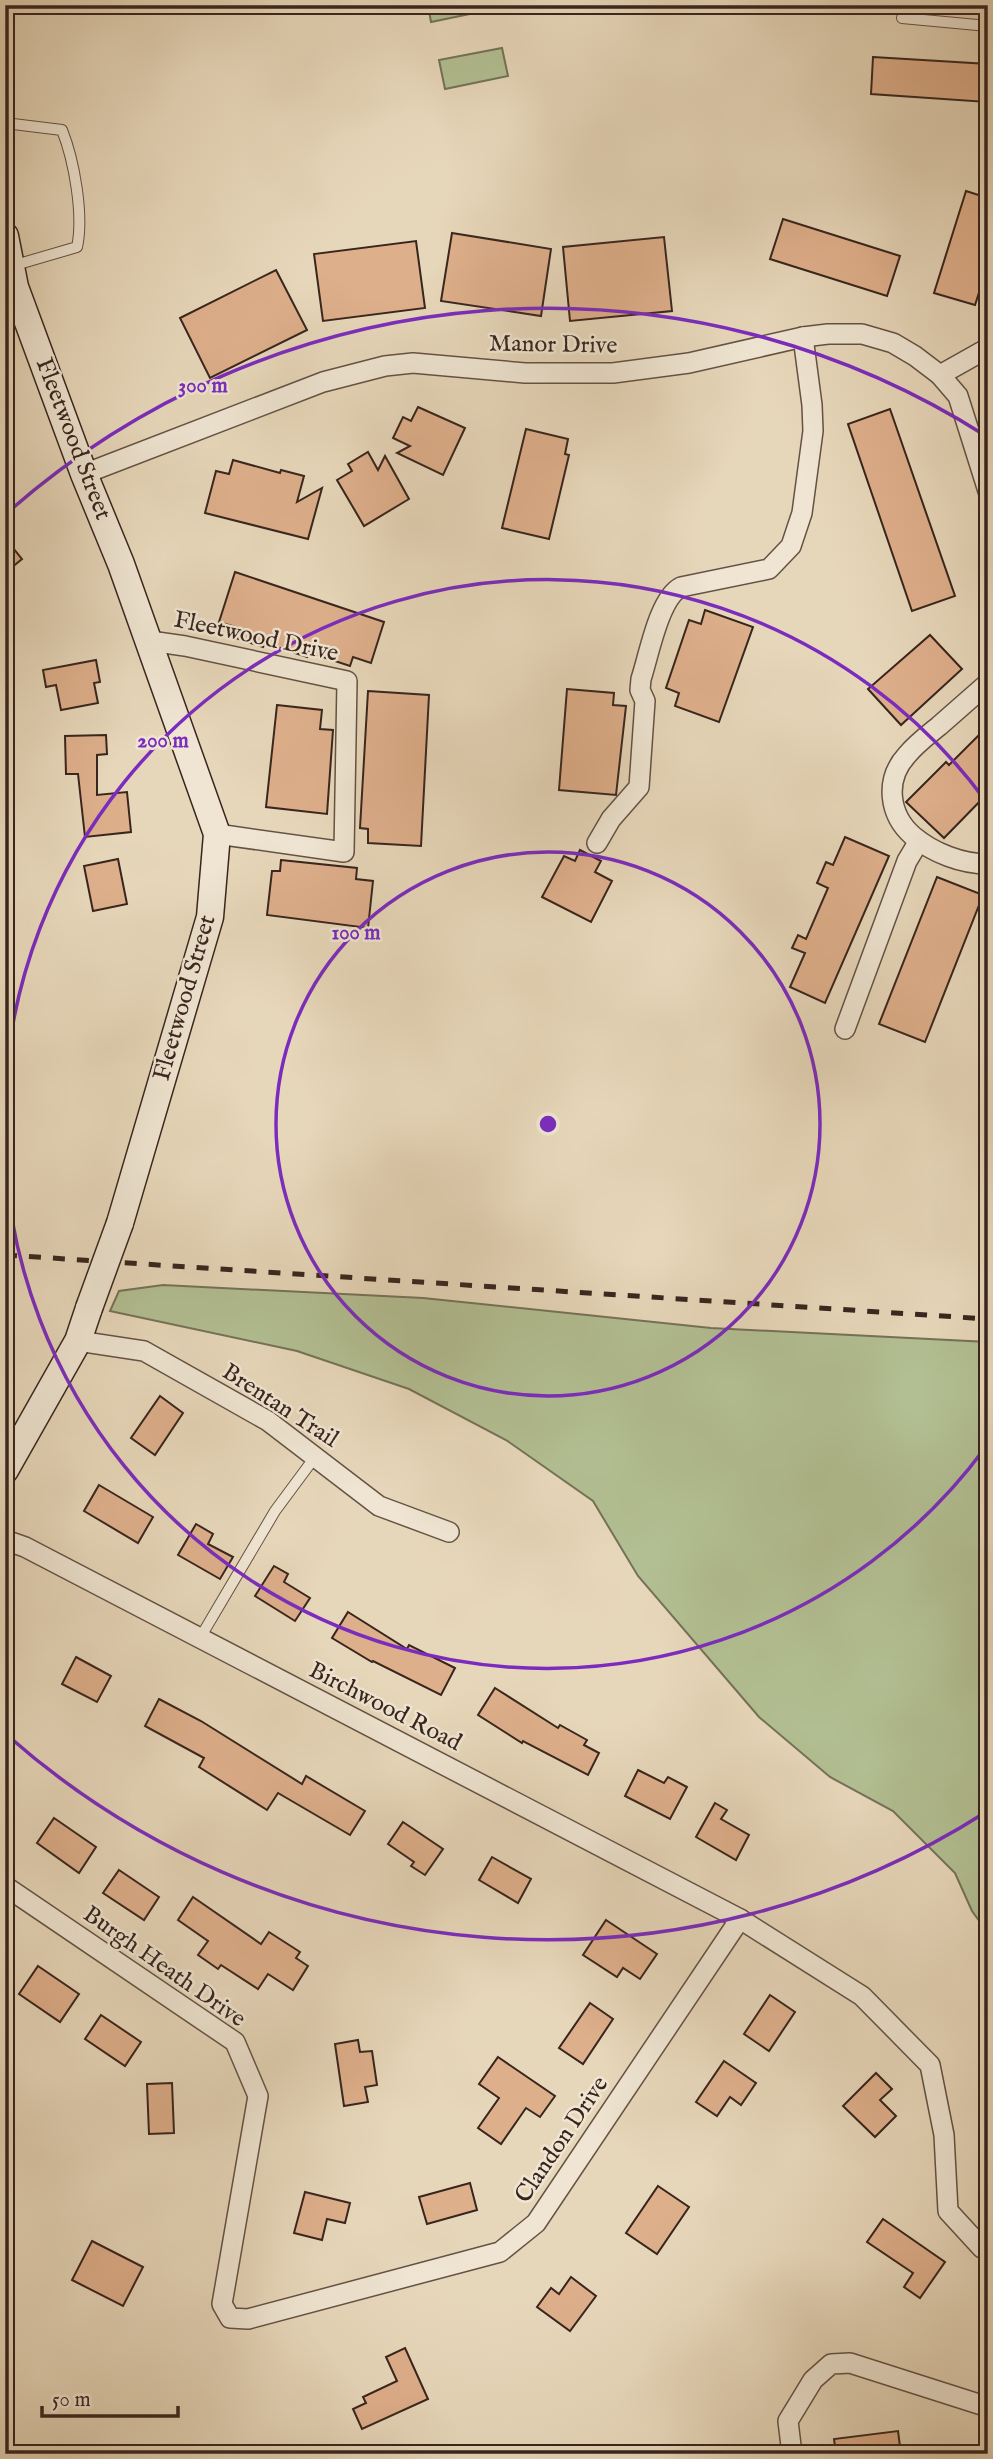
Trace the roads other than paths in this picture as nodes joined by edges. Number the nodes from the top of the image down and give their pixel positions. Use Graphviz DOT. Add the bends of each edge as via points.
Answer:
graph roads {
  1 [pos="902,18"];
  2 [pos="988,26"];
  3 [pos="5,123"];
  4 [pos="5,236"];
  5 [pos="11,266"];
  6 [pos="803,337"];
  7 [pos="988,348"];
  8 [pos="940,375"];
  9 [pos="84,474"];
  10 [pos="988,491"];
  11 [pos="150,641"];
  12 [pos="988,683"];
  13 [pos="217,834"];
  14 [pos="919,841"];
  15 [pos="597,843"];
  16 [pos="988,864"];
  17 [pos="845,1029"];
  18 [pos="78,1341"];
  19 [pos="315,1457"];
  20 [pos="5,1470"];
  21 [pos="449,1532"];
  22 [pos="5,1540"];
  23 [pos="200,1638"];
  24 [pos="5,1886"];
  25 [pos="740,1919"];
  26 [pos="988,2250"];
  27 [pos="230,2318"];
  28 [pos="988,2407"];
  29 [pos="792,2454"];
  1 -- 2 [label="lane"];
  3 -- 5 [label="lane" via="62,130 71,152 80,231 77,247"];
  4 -- 5 [label="street, Fleetwood Street"];
  5 -- 9 [label="street, Fleetwood Street"];
  6 -- 8 [label="street, Manor Drive" via="862,334 893,343"];
  6 -- 9 [label="street, Manor Drive" via="689,363 613,373 525,373 413,363 385,366 323,382"];
  6 -- 15 [label="street" via="813,431 802,513 791,546 769,569 674,590 641,679 645,701 639,787 611,818"];
  7 -- 8 [label="street"];
  8 -- 10 [label="street, Manor Drive" via="958,396"];
  9 -- 11 [label="street, Fleetwood Street"];
  11 -- 13 [label="street, Fleetwood Street"];
  11 -- 13 [label="street, Fleetwood Drive" via="346,681 344,852"];
  12 -- 14 [label="street" via="905,756 897,772 892,804 905,829"];
  13 -- 18 [label="street, Fleetwood Street, bridge" via="210,917 120,1223"];
  14 -- 16 [label="street" via="972,864"];
  14 -- 17 [label="street" via="907,861"];
  18 -- 19 [label="street, Brentan Trail" via="144,1351 268,1421"];
  18 -- 20 [label="street, Fleetwood Street"];
  19 -- 21 [label="street, Brentan Trail" via="379,1506"];
  19 -- 23 [label="lane" via="275,1511"];
  22 -- 23 [label="street, Birchwood Road"];
  23 -- 25 [label="street, Birchwood Road"];
  24 -- 27 [label="street, Burgh Heath Drive" via="235,2042 258,2096 222,2304"];
  25 -- 26 [label="street" via="862,1996 930,2065 944,2135 948,2211"];
  25 -- 27 [label="street, Clandon Drive" via="536,2223 500,2252 248,2319"];
  28 -- 29 [label="street" via="850,2363 831,2364 813,2380 788,2421"];
}
